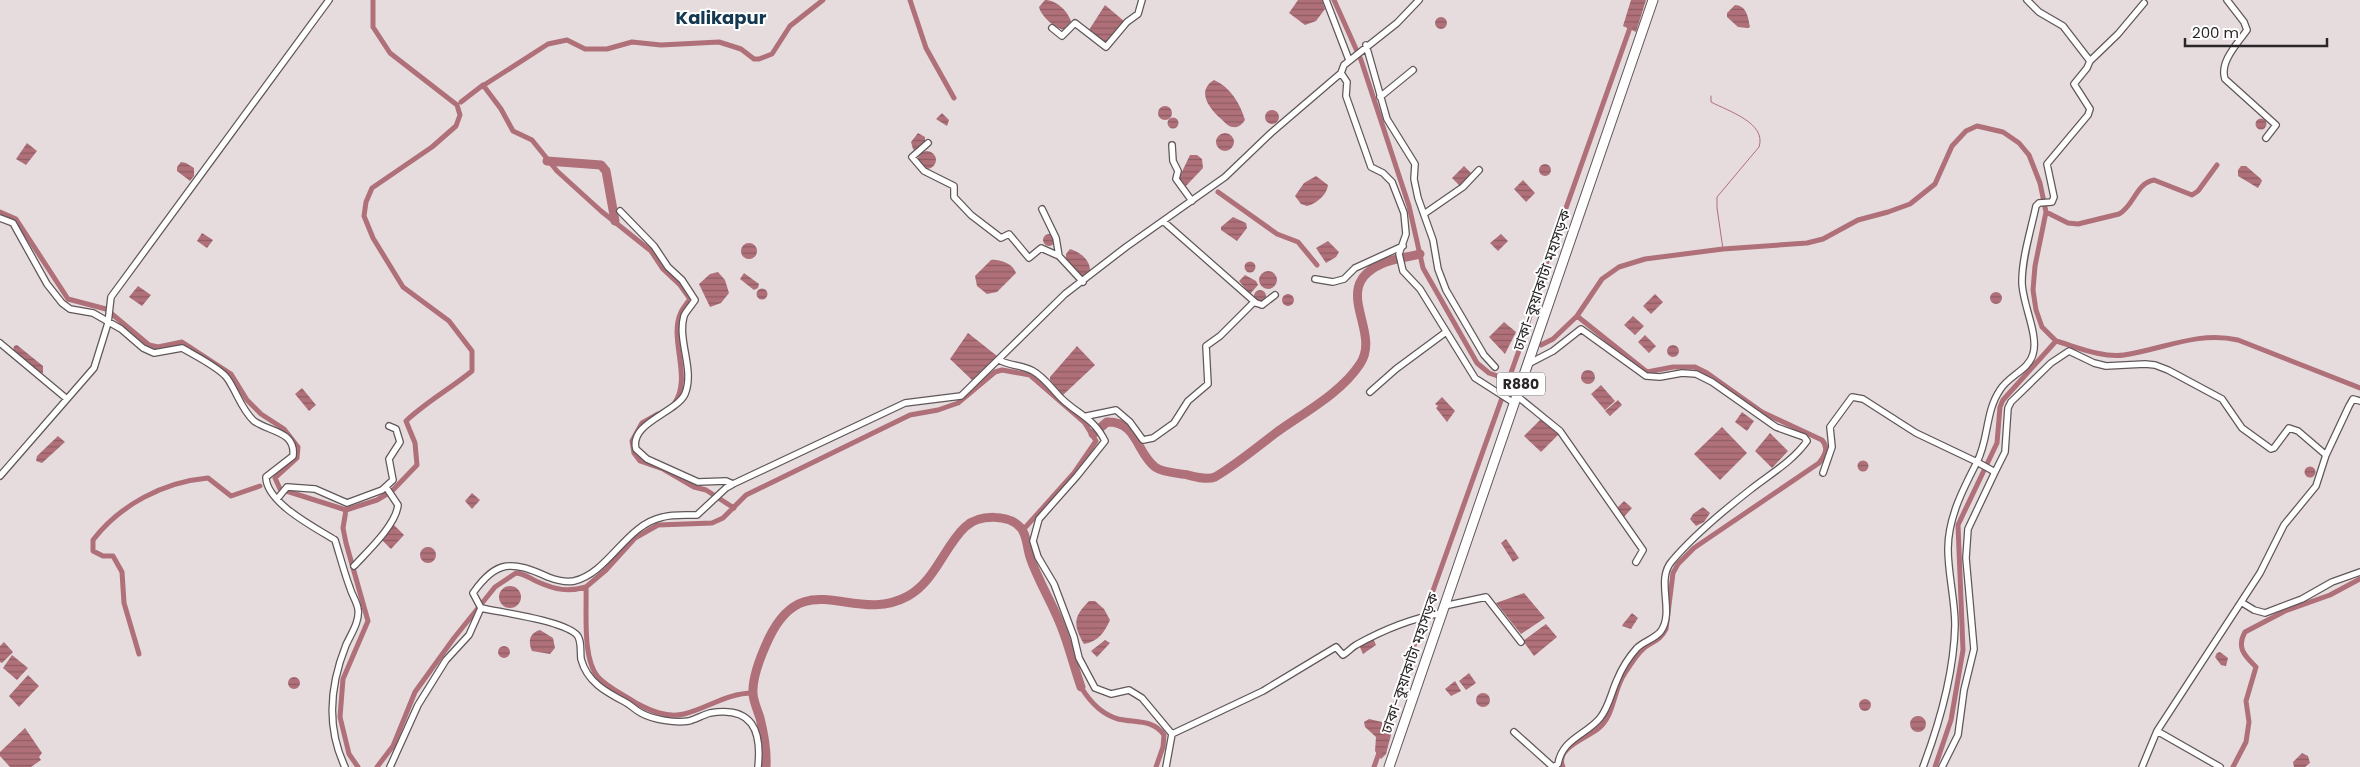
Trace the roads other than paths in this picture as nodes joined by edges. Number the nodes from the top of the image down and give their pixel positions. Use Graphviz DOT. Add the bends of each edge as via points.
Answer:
graph roads {
  1 [pos="329,0"];
  2 [pos="1142,0"];
  3 [pos="1326,0"];
  4 [pos="1419,0"];
  5 [pos="1653,0"];
  6 [pos="2027,0"];
  7 [pos="2227,0"];
  8 [pos="2144,3"];
  9 [pos="1052,28"];
  10 [pos="1366,46"];
  11 [pos="1349,60"];
  12 [pos="2090,60"];
  13 [pos="1413,70"];
  14 [pos="1342,73"];
  15 [pos="1380,97"];
  16 [pos="2266,138"];
  17 [pos="928,143"];
  18 [pos="1172,145"];
  19 [pos="1479,170"];
  20 [pos="1192,201"];
  21 [pos="1042,209"];
  22 [pos="620,211"];
  23 [pos="1424,214"];
  24 [pos="0,218"];
  25 [pos="1163,221"];
  26 [pos="1403,246"];
  27 [pos="1059,256"];
  28 [pos="1314,279"];
  29 [pos="1082,282"];
  30 [pos="1275,296"];
  31 [pos="1256,302"];
  32 [pos="109,321"];
  33 [pos="1446,332"];
  34 [pos="0,343"];
  35 [pos="1000,360"];
  36 [pos="1528,364"];
  37 [pos="1495,367"];
  38 [pos="1370,392"];
  39 [pos="67,399"];
  40 [pos="1516,400"];
  41 [pos="2360,401"];
  42 [pos="1087,416"];
  43 [pos="389,426"];
  44 [pos="2326,455"];
  45 [pos="1979,463"];
  46 [pos="1992,470"];
  47 [pos="1823,473"];
  48 [pos="0,476"];
  49 [pos="733,484"];
  50 [pos="386,487"];
  51 [pos="277,499"];
  52 [pos="1636,562"];
  53 [pos="354,566"];
  54 [pos="2360,572"];
  55 [pos="2242,602"];
  56 [pos="481,608"];
  57 [pos="1443,609"];
  58 [pos="1521,642"];
  59 [pos="2157,731"];
  60 [pos="1514,732"];
  61 [pos="1172,734"];
  62 [pos="345,767"];
  63 [pos="390,767"];
  64 [pos="758,767"];
  65 [pos="1166,767"];
  66 [pos="1389,767"];
  67 [pos="1553,767"];
  68 [pos="1923,767"];
  69 [pos="1942,767"];
  70 [pos="2142,767"];
  71 [pos="2220,767"];
  1 -- 32 [label="street" via="111,297"];
  2 -- 9 [label="street" via="1138,14 1106,47 1076,23 1062,36"];
  3 -- 11 [label="street"];
  4 -- 10 [label="street" via="1397,23"];
  5 -- 36 [label="main road, ঢাকা-কুয়াকাটা মহাসড়ক / R880"];
  6 -- 12 [label="street" via="2039,12 2063,26"];
  7 -- 16 [label="street" via="2247,30 2230,54 2223,73 2225,79 2276,125"];
  8 -- 12 [label="street"];
  10 -- 11 [label="street"];
  10 -- 15 [label="street"];
  11 -- 14 [label="street"];
  12 -- 45 [label="street" via="2074,84 2089,105 2090,112 2047,164 2054,193 2052,202 2039,203 2032,227 2022,282 2033,354 1996,396"];
  13 -- 15 [label="street"];
  14 -- 20 [label="street" via="1225,177"];
  14 -- 26 [label="street" via="1347,82 1346,96 1371,167 1392,182 1404,213 1406,234"];
  15 -- 23 [label="street" via="1387,119 1415,164 1414,179"];
  17 -- 27 [label="street" via="912,157 924,171 954,186 954,197 971,215 1001,238 1009,234 1029,258 1041,248"];
  18 -- 20 [label="street" via="1173,161 1178,171 1176,179"];
  19 -- 23 [label="street"];
  20 -- 25 [label="street"];
  21 -- 27 [label="street" via="1056,238"];
  22 -- 49 [label="street" via="654,246 695,300 684,316 685,394 677,404 647,423 636,441 636,449 647,459 698,482 726,481"];
  23 -- 37 [label="street" via="1446,290 1484,355"];
  24 -- 32 [label="street" via="13,223 46,284 62,303 70,309 93,313"];
  25 -- 29 [label="street"];
  25 -- 31 [label="street"];
  26 -- 28 [label="street" via="1355,268 1344,279 1333,282"];
  26 -- 33 [label="street" via="1399,254 1403,271 1420,289"];
  27 -- 29 [label="street"];
  29 -- 35 [label="street" via="1044,313"];
  30 -- 31 [label="street" via="1262,305"];
  31 -- 42 [label="street" via="1206,346 1208,384 1188,401 1174,423 1153,438 1143,440 1116,410"];
  32 -- 39 [label="street" via="94,368"];
  32 -- 51 [label="street" via="154,353 182,348 226,377 254,421 285,436 294,448 293,456 266,477 269,491"];
  33 -- 38 [label="street" via="1396,368"];
  33 -- 40 [label="street" via="1475,378"];
  34 -- 39 [label="street"];
  35 -- 42 [label="street" via="1033,371 1062,400"];
  35 -- 49 [label="street" via="961,396 905,404"];
  36 -- 40 [label="main road, ঢাকা-কুয়াকাটা মহাসড়ক / R880"];
  36 -- 67 [label="street" via="1552,352 1582,329 1646,376 1682,373 1701,376 1776,427 1807,441 1788,462 1738,498 1672,560 1664,582 1662,629 1634,652 1617,678 1610,703 1600,719 1569,742 1558,764"];
  39 -- 48 [label="street"];
  40 -- 52 [label="street" via="1560,431 1642,550"];
  40 -- 57 [label="main road, ঢাকা-কুয়াকাটা মহাসড়ক / R880"];
  41 -- 44 [label="street" via="2353,399 2348,406"];
  42 -- 61 [label="street" via="1101,431 1105,441 1038,519 1033,541 1038,557 1054,584 1079,658 1095,688 1110,694 1129,690 1142,698"];
  43 -- 50 [label="street" via="396,429 400,442 389,459 393,480"];
  44 -- 46 [label="street" via="2298,431 2289,428 2270,449 2242,428 2222,399 2162,367 2145,364 2106,366 2070,351 2051,363 2011,402 2005,452"];
  44 -- 55 [label="street" via="2316,486 2284,524"];
  45 -- 46 [label="street"];
  45 -- 47 [label="street" via="1916,434 1863,398 1852,397 1830,427 1832,447"];
  45 -- 68 [label="street" via="1952,520 1948,548 1954,641 1942,711"];
  46 -- 69 [label="street" via="1968,529 1966,558 1974,649 1965,683 1958,734"];
  49 -- 56 [label="street" via="697,516 663,517 648,523 602,564 573,582 556,580 519,566 501,566 473,593"];
  50 -- 51 [label="street" via="347,503 314,489 287,487"];
  50 -- 53 [label="street" via="398,506 395,516"];
  51 -- 62 [label="street" via="336,540 358,609 358,620 338,666 333,691 331,718"];
  54 -- 55 [label="street" via="2265,613"];
  55 -- 59 [label="street"];
  56 -- 63 [label="street" via="469,635 446,660 418,705"];
  56 -- 64 [label="street" via="554,624 575,633 586,672 596,685 641,713 659,720 688,721 724,712 743,714 757,734"];
  57 -- 58 [label="street" via="1486,597"];
  57 -- 61 [label="street" via="1355,645 1343,654 1336,647 1263,691"];
  57 -- 66 [label="main road, ঢাকা-কুয়াকাটা মহাসড়ক / R880"];
  59 -- 70 [label="street"];
  59 -- 71 [label="street"];
  60 -- 67 [label="street"];
  61 -- 65 [label="street"];
}
